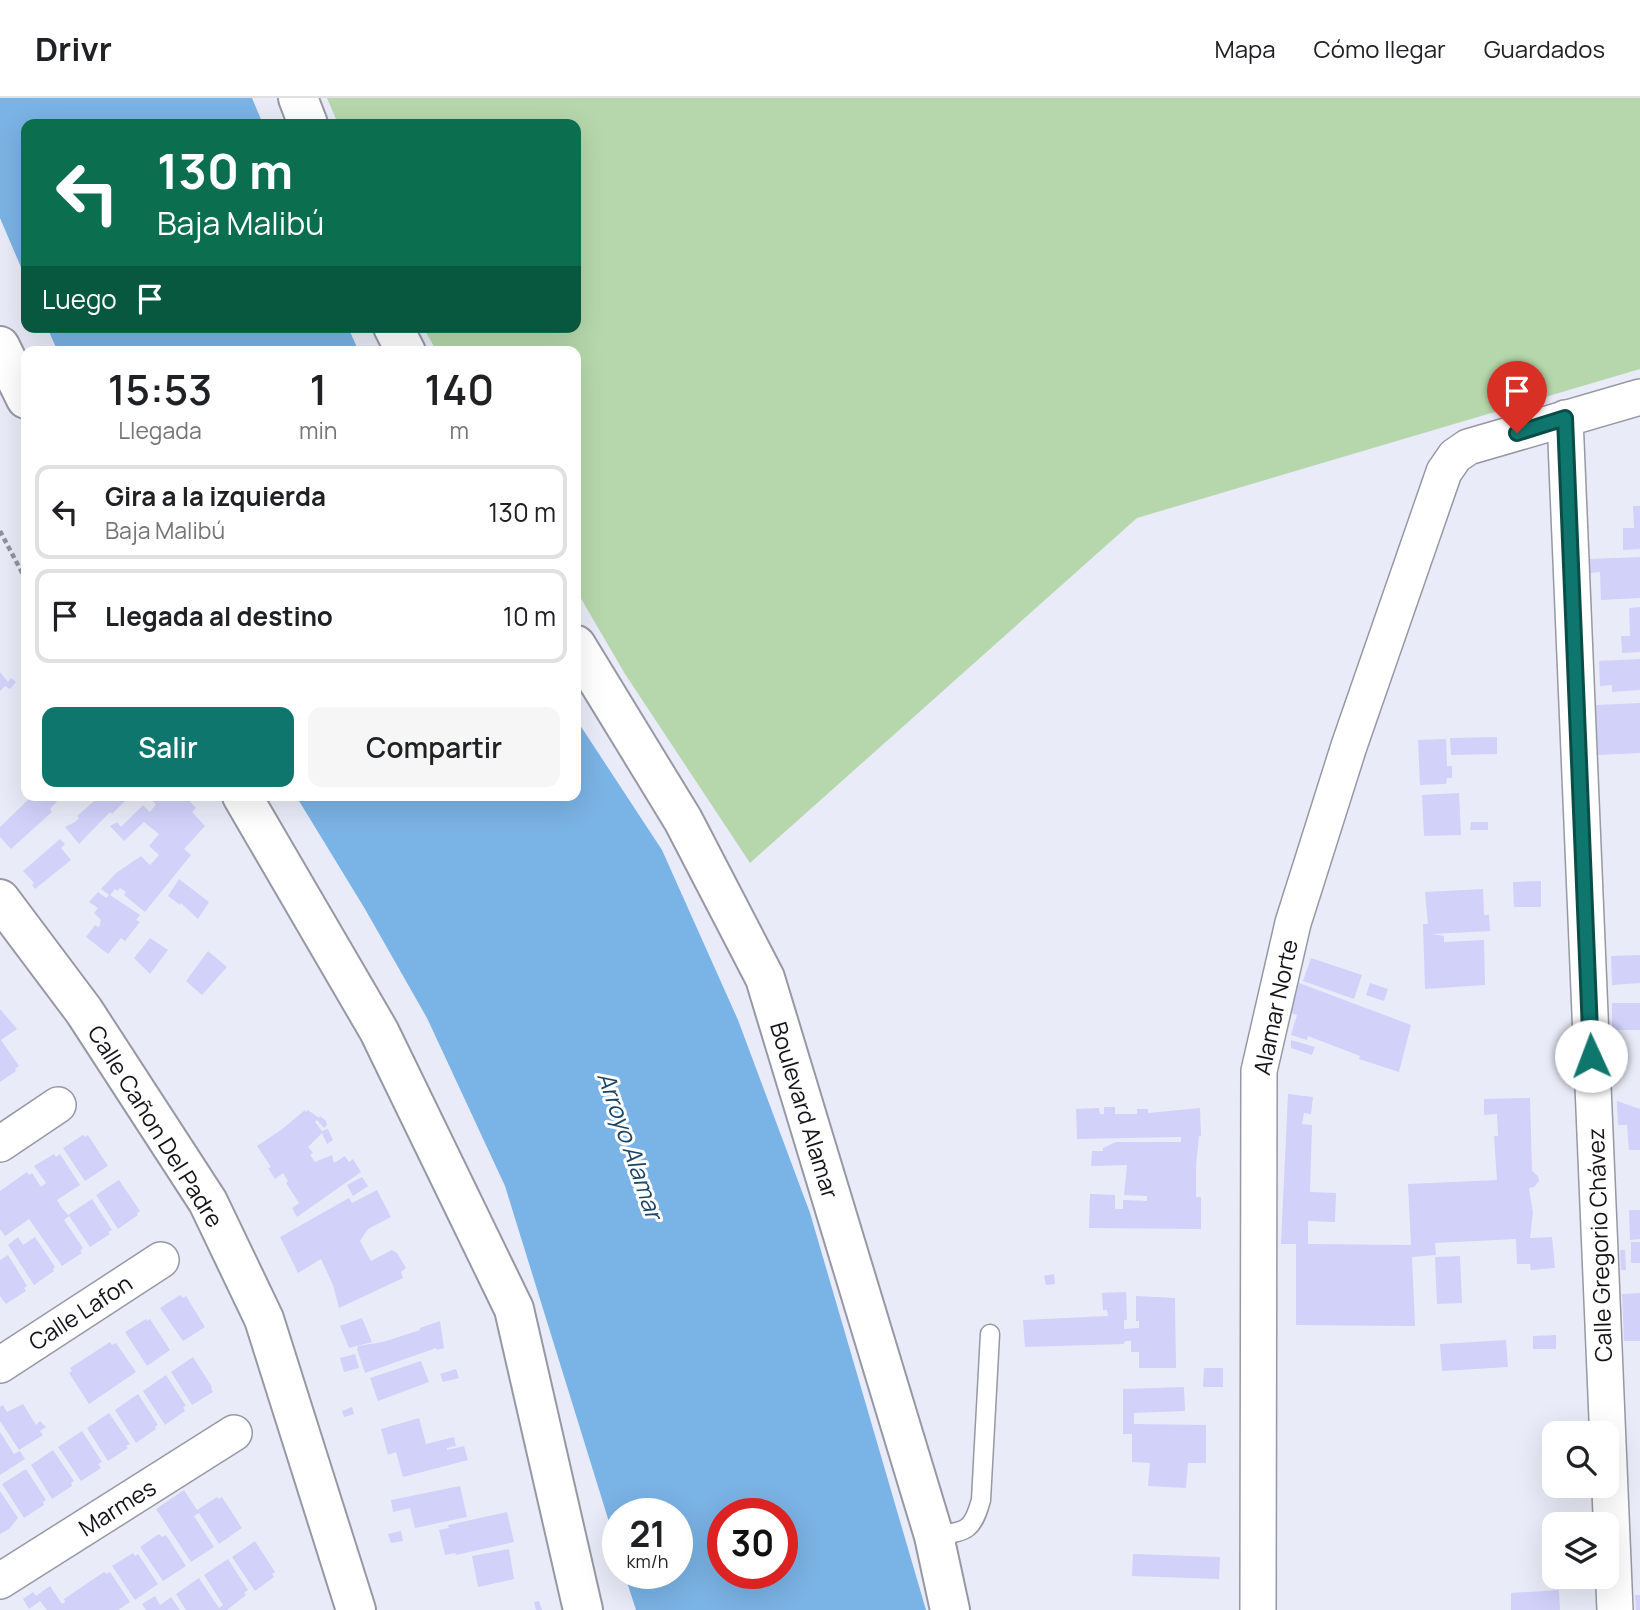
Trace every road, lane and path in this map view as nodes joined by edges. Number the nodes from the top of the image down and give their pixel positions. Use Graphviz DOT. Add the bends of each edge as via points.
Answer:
graph roads {
  1 [pos="298,98"];
  2 [pos="306,119"];
  3 [pos="0,346"];
  4 [pos="21,389"];
  5 [pos="1640,397"];
  6 [pos="1565,418"];
  7 [pos="0,531"];
  8 [pos="21,571"];
  9 [pos="581,653"];
  10 [pos="245,801"];
  11 [pos="0,899"];
  12 [pos="58,1105"];
  13 [pos="0,1144"];
  14 [pos="161,1260"];
  15 [pos="989,1334"];
  16 [pos="0,1365"];
  17 [pos="234,1433"];
  18 [pos="934,1536"];
  19 [pos="0,1581"];
  20 [pos="356,1610"];
  21 [pos="583,1610"];
  22 [pos="950,1610"];
  23 [pos="1258,1610"];
  24 [pos="1615,1610"];
  1 -- 2 [label="main road"];
  3 -- 4 [label="main road"];
  5 -- 6 [label="street"];
  6 -- 23 [label="street, Alamar Norte" via="1468,447 1444,471 1293,923 1259,1072"];
  6 -- 24 [label="street, Calle Gregorio Chávez"];
  7 -- 8 [label="path"];
  9 -- 18 [label="main road, Boulevard Alamar" via="683,820 765,978"];
  10 -- 21 [label="main road" via="379,1031 514,1309"];
  11 -- 20 [label="main road, Calle Cañon Del Padre" via="84,1011 208,1202 264,1319"];
  12 -- 13 [label="street"];
  14 -- 16 [label="street, Calle Lafon"];
  15 -- 18 [label="lane" via="981,1500 976,1518 965,1531"];
  17 -- 19 [label="street, Marmes"];
  18 -- 22 [label="main road, Boulevard Alamar"];
}
